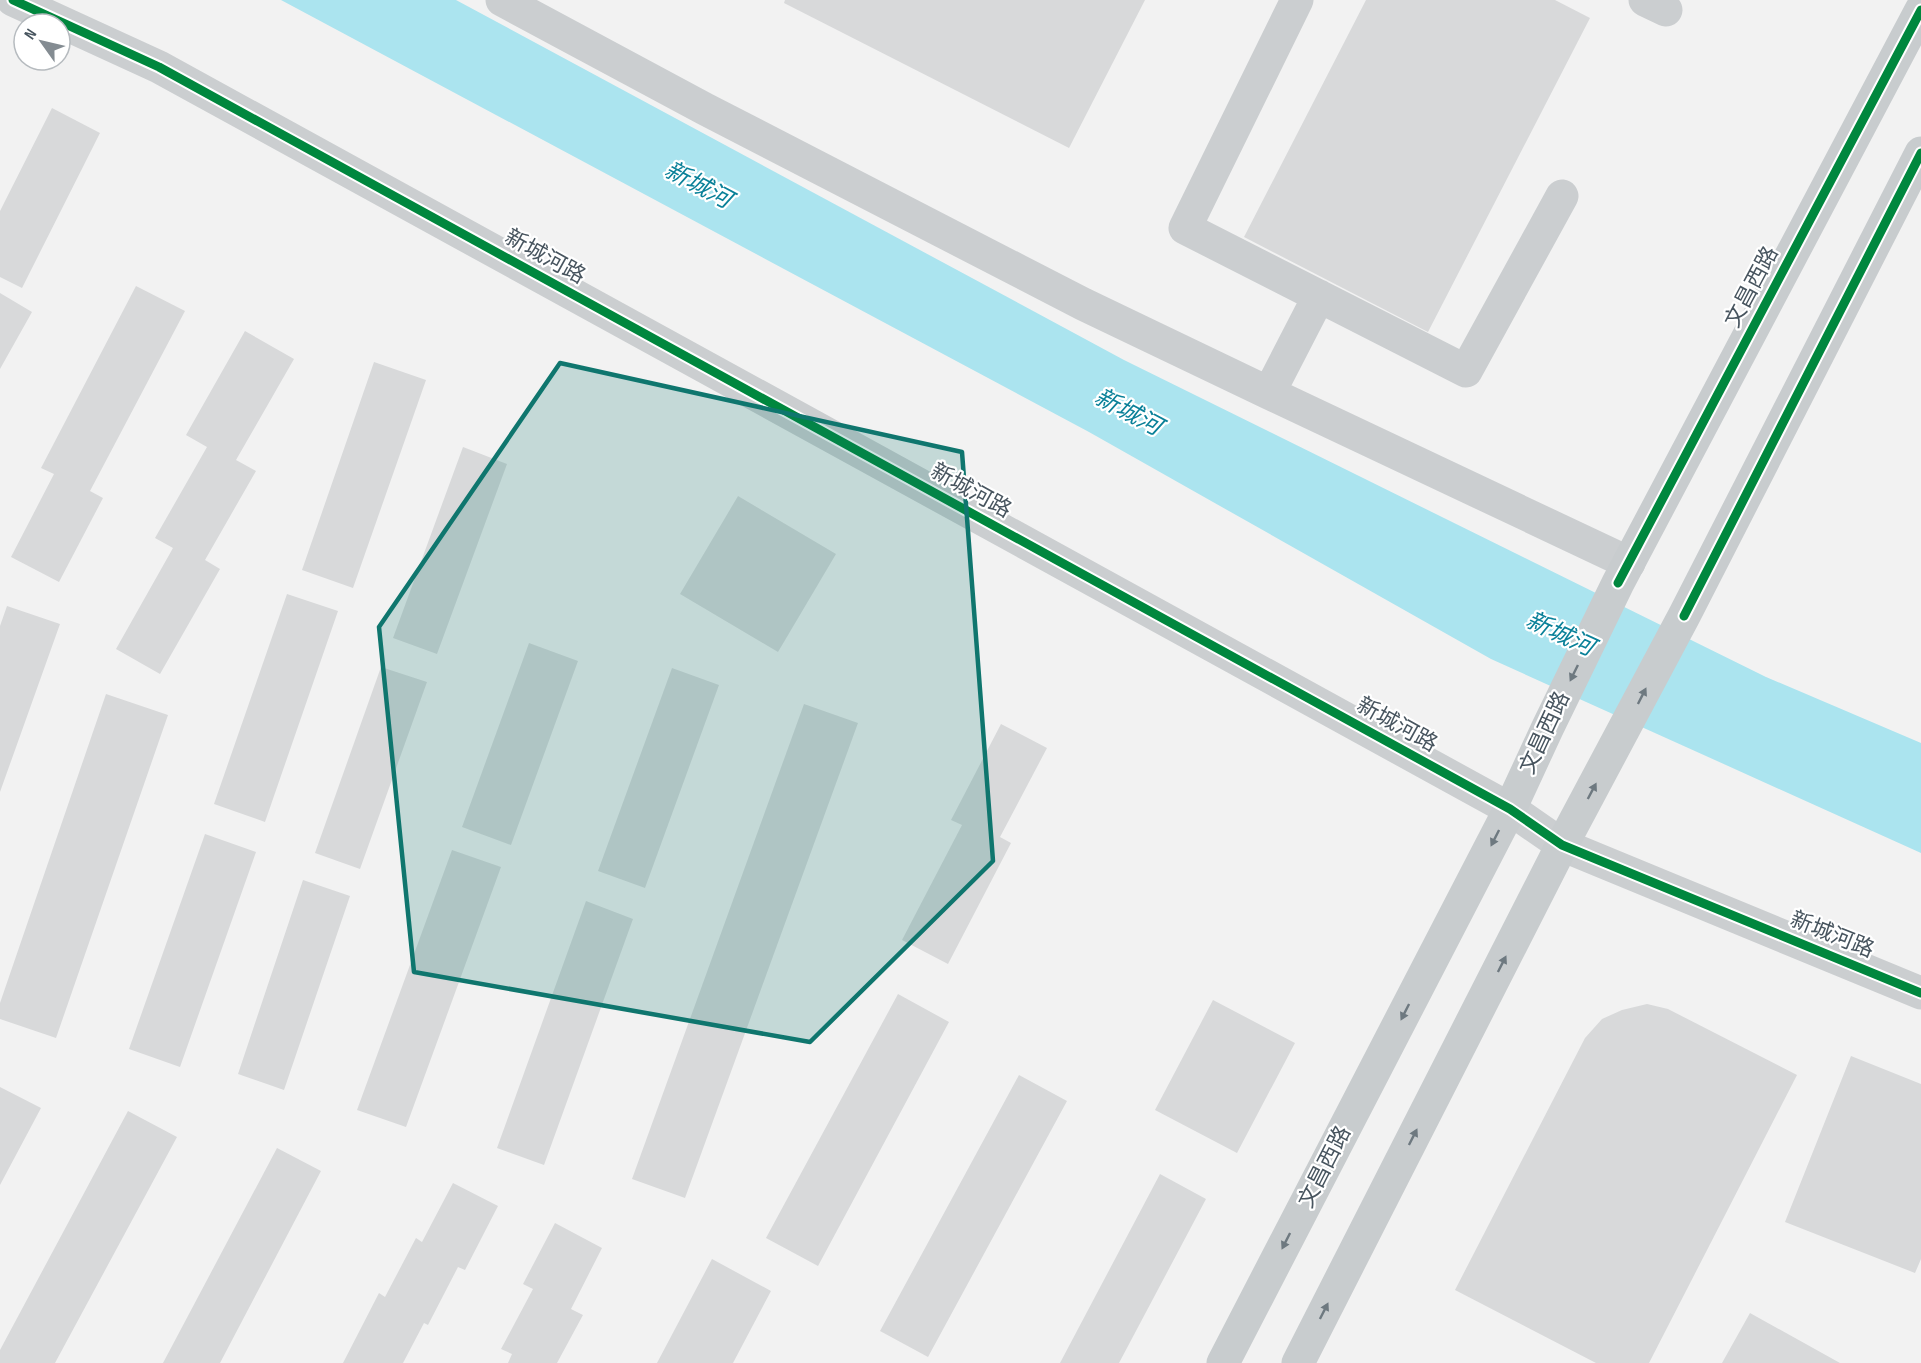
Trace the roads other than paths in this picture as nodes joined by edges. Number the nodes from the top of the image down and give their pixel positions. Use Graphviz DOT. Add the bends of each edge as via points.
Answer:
graph roads {
  1 [pos="13,0"];
  2 [pos="502,0"];
  3 [pos="1297,0"];
  4 [pos="1921,10"];
  5 [pos="1921,153"];
  6 [pos="1562,196"];
  7 [pos="1319,296"];
  8 [pos="1269,393"];
  9 [pos="1623,573"];
  10 [pos="1510,809"];
  11 [pos="1562,845"];
  12 [pos="1921,993"];
  13 [pos="1223,1363"];
  14 [pos="1298,1363"];
  1 -- 10 [label="street, 新城河路" via="159,67"];
  2 -- 8 [label="street" via="1083,304"];
  3 -- 7 [label="street" via="1185,228"];
  4 -- 9 [label="main road, 文昌西路"];
  11 -- 5 [label="main road, one-way"];
  6 -- 7 [label="street" via="1466,371"];
  7 -- 8 [label="street"];
  8 -- 9 [label="street"];
  9 -- 10 [label="main road, 文昌西路, one-way"];
  10 -- 11 [label="street, 新城河路"];
  10 -- 13 [label="main road, 文昌西路, one-way"];
  11 -- 12 [label="street, 新城河路"];
  14 -- 11 [label="main road, one-way"];
}
